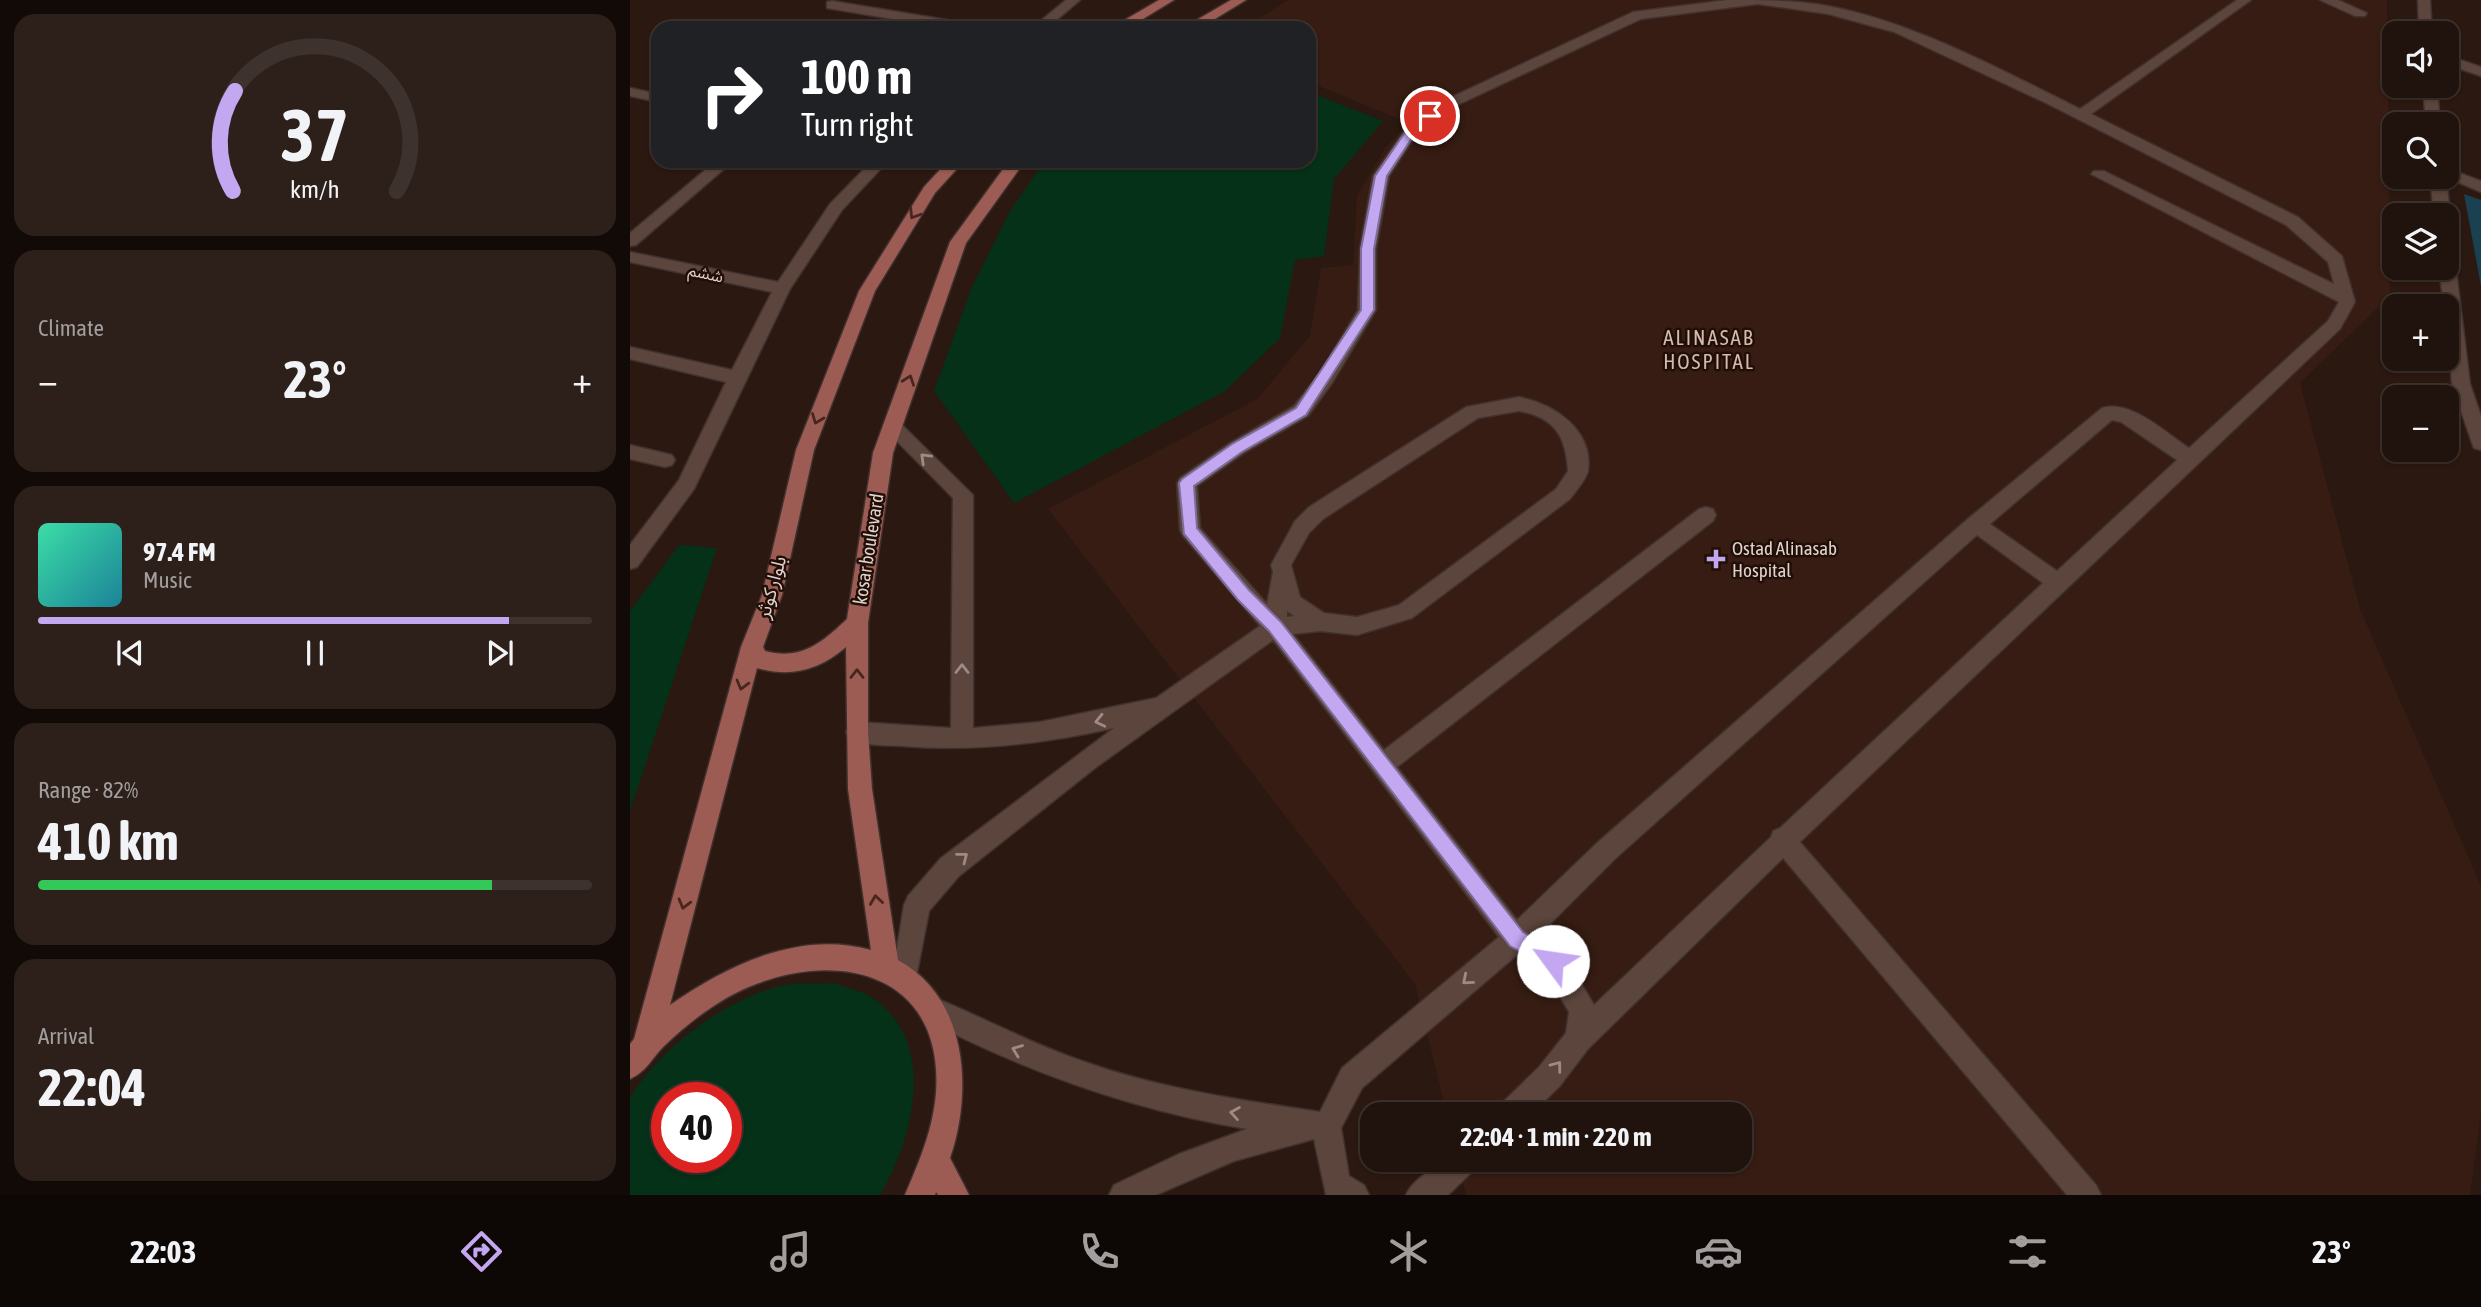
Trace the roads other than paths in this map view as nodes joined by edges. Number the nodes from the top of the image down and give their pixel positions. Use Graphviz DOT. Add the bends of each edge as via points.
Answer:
graph roads {
  1 [pos="1074,0"];
  2 [pos="1168,0"];
  3 [pos="1239,0"];
  4 [pos="2245,0"];
  5 [pos="2326,0"];
  6 [pos="2424,0"];
  7 [pos="1684,4"];
  8 [pos="832,5"];
  9 [pos="2361,13"];
  10 [pos="902,17"];
  11 [pos="897,21"];
  12 [pos="927,21"];
  13 [pos="1048,21"];
  14 [pos="1130,21"];
  15 [pos="1202,21"];
  16 [pos="2425,21"];
  17 [pos="2459,64"];
  18 [pos="2481,72"];
  19 [pos="630,92"];
  20 [pos="651,96"];
  21 [pos="2080,115"];
  22 [pos="717,168"];
  23 [pos="873,168"];
  24 [pos="949,168"];
  25 [pos="1012,168"];
  26 [pos="2099,174"];
  27 [pos="2459,178"];
  28 [pos="2481,187"];
  29 [pos="630,241"];
  30 [pos="630,257"];
  31 [pos="2449,280"];
  32 [pos="782,289"];
  33 [pos="2346,297"];
  34 [pos="630,353"];
  35 [pos="737,378"];
  36 [pos="892,427"];
  37 [pos="2481,443"];
  38 [pos="630,452"];
  39 [pos="2191,458"];
  40 [pos="666,460"];
  41 [pos="1706,515"];
  42 [pos="1976,524"];
  43 [pos="630,561"];
  44 [pos="1281,565"];
  45 [pos="2057,582"];
  46 [pos="1320,622"];
  47 [pos="857,623"];
  48 [pos="1275,626"];
  49 [pos="752,647"];
  50 [pos="1167,705"];
  51 [pos="857,733"];
  52 [pos="962,737"];
  53 [pos="1382,765"];
  54 [pos="1782,839"];
  55 [pos="1516,939"];
  56 [pos="896,973"];
  57 [pos="933,1010"];
  58 [pos="1578,1039"];
  59 [pos="647,1041"];
  60 [pos="630,1065"];
  61 [pos="1523,1102"];
  62 [pos="1327,1127"];
  63 [pos="936,1162"];
  64 [pos="1452,1172"];
  65 [pos="920,1195"];
  66 [pos="954,1195"];
  67 [pos="1124,1195"];
  68 [pos="1354,1195"];
  69 [pos="1421,1195"];
  70 [pos="2086,1195"];
  1 -- 13 [label="street"];
  2 -- 14 [label="main road"];
  3 -- 15 [label="main road"];
  4 -- 21 [label="street"];
  5 -- 9 [label="street"];
  6 -- 16 [label="street"];
  7 -- 21 [label="street" via="1758,0 1864,19 1899,29"];
  7 -- 48 [label="street" via="1638,15 1446,105 1414,127 1381,176 1368,249 1367,310 1326,378 1301,411 1187,483 1189,530"];
  8 -- 10 [label="street"];
  10 -- 11 [label="street"];
  10 -- 12 [label="street"];
  17 -- 18 [label="street"];
  19 -- 20 [label="street"];
  21 -- 33 [label="street" via="2292,222 2336,260"];
  22 -- 29 [label="street"];
  23 -- 32 [label="street" via="836,207"];
  24 -- 49 [label="main road, بلوار کوثر, one-way" via="929,190 867,291 805,450 772,595"];
  36 -- 25 [label="main road, kosar boulevard, one-way" via="958,242"];
  26 -- 33 [label="street"];
  27 -- 28 [label="street"];
  30 -- 32 [label="street, ششم"];
  31 -- 37 [label="street" via="2461,384"];
  32 -- 35 [label="street"];
  33 -- 39 [label="street" via="2334,325"];
  34 -- 35 [label="street"];
  35 -- 43 [label="street" via="687,484"];
  36 -- 47 [label="main road, kosar boulevard" via="883,453"];
  52 -- 36 [label="street, one-way" via="963,495"];
  38 -- 40 [label="street"];
  39 -- 42 [label="street" via="2126,416 2109,414"];
  39 -- 45 [label="street"];
  41 -- 53 [label="street"];
  42 -- 45 [label="street"];
  42 -- 55 [label="street" via="1607,850"];
  44 -- 46 [label="street" via="1291,602"];
  44 -- 46 [label="street" via="1302,527 1316,513 1473,412 1534,406 1559,423 1575,443 1578,472 1563,494 1405,612 1357,626"];
  44 -- 48 [label="street"];
  45 -- 54 [label="street"];
  46 -- 48 [label="street"];
  47 -- 49 [label="main road" via="835,646 806,662 770,663 758,659"];
  51 -- 47 [label="main road, kosar boulevard, one-way"];
  48 -- 50 [label="street"];
  48 -- 53 [label="street"];
  49 -- 59 [label="main road, بلوار کوثر, one-way"];
  50 -- 52 [label="street, one-way" via="1077,726 1001,737"];
  56 -- 50 [label="street, one-way" via="918,905 950,867 1087,760"];
  51 -- 52 [label="street"];
  56 -- 51 [label="main road, kosar boulevard, one-way" via="860,789"];
  53 -- 55 [label="street"];
  54 -- 58 [label="street"];
  54 -- 70 [label="street"];
  55 -- 58 [label="street" via="1553,961 1583,1010"];
  55 -- 62 [label="street, one-way" via="1352,1078"];
  56 -- 57 [label="main road"];
  56 -- 59 [label="main road" via="844,957 797,958 747,974 696,1002"];
  62 -- 57 [label="street, one-way" via="1211,1109 1106,1084 993,1041"];
  57 -- 63 [label="main road" via="948,1052 950,1104"];
  61 -- 58 [label="street, one-way"];
  59 -- 60 [label="main road"];
  62 -- 67 [label="street" via="1267,1135 1195,1161"];
  62 -- 68 [label="street" via="1336,1185"];
  63 -- 65 [label="main road"];
  63 -- 66 [label="main road"];
  64 -- 69 [label="street"];
}
